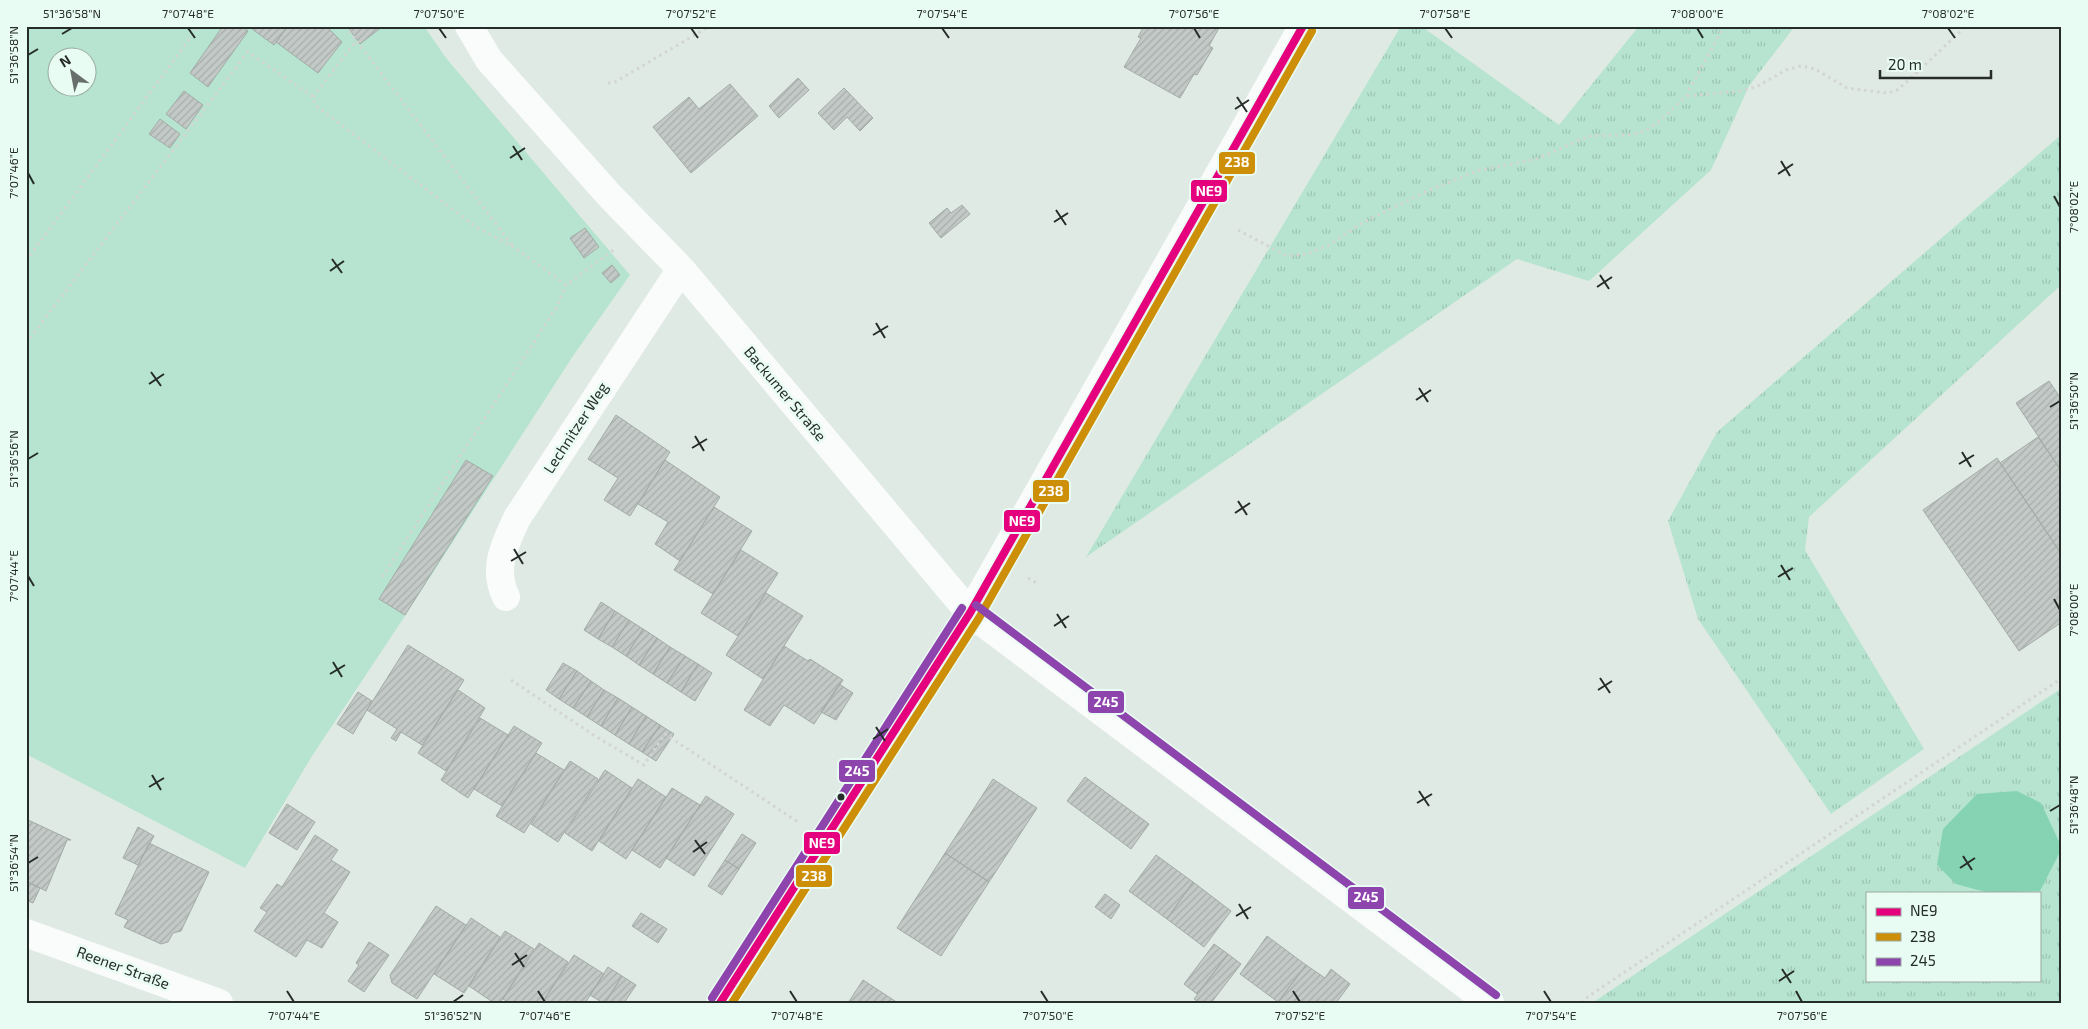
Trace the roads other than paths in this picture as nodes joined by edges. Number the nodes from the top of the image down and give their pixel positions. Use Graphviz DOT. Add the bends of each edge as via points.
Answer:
graph roads {
  1 [pos="468,26"];
  2 [pos="1303,26"];
  3 [pos="681,269"];
  4 [pos="506,597"];
  5 [pos="970,613"];
  6 [pos="26,933"];
  7 [pos="219,1003"];
  8 [pos="720,1003"];
  9 [pos="1490,1003"];
  1 -- 3 [label="street, Backumer Straße" via="489,60 609,195"];
  2 -- 5 [label="street"];
  3 -- 4 [label="street, Lechnitzer Weg" via="517,518 500,559 500,585"];
  3 -- 5 [label="street, Backumer Straße"];
  5 -- 8 [label="street"];
  5 -- 9 [label="street, Backumer Straße"];
  6 -- 7 [label="street, Reener Straße"];
}
